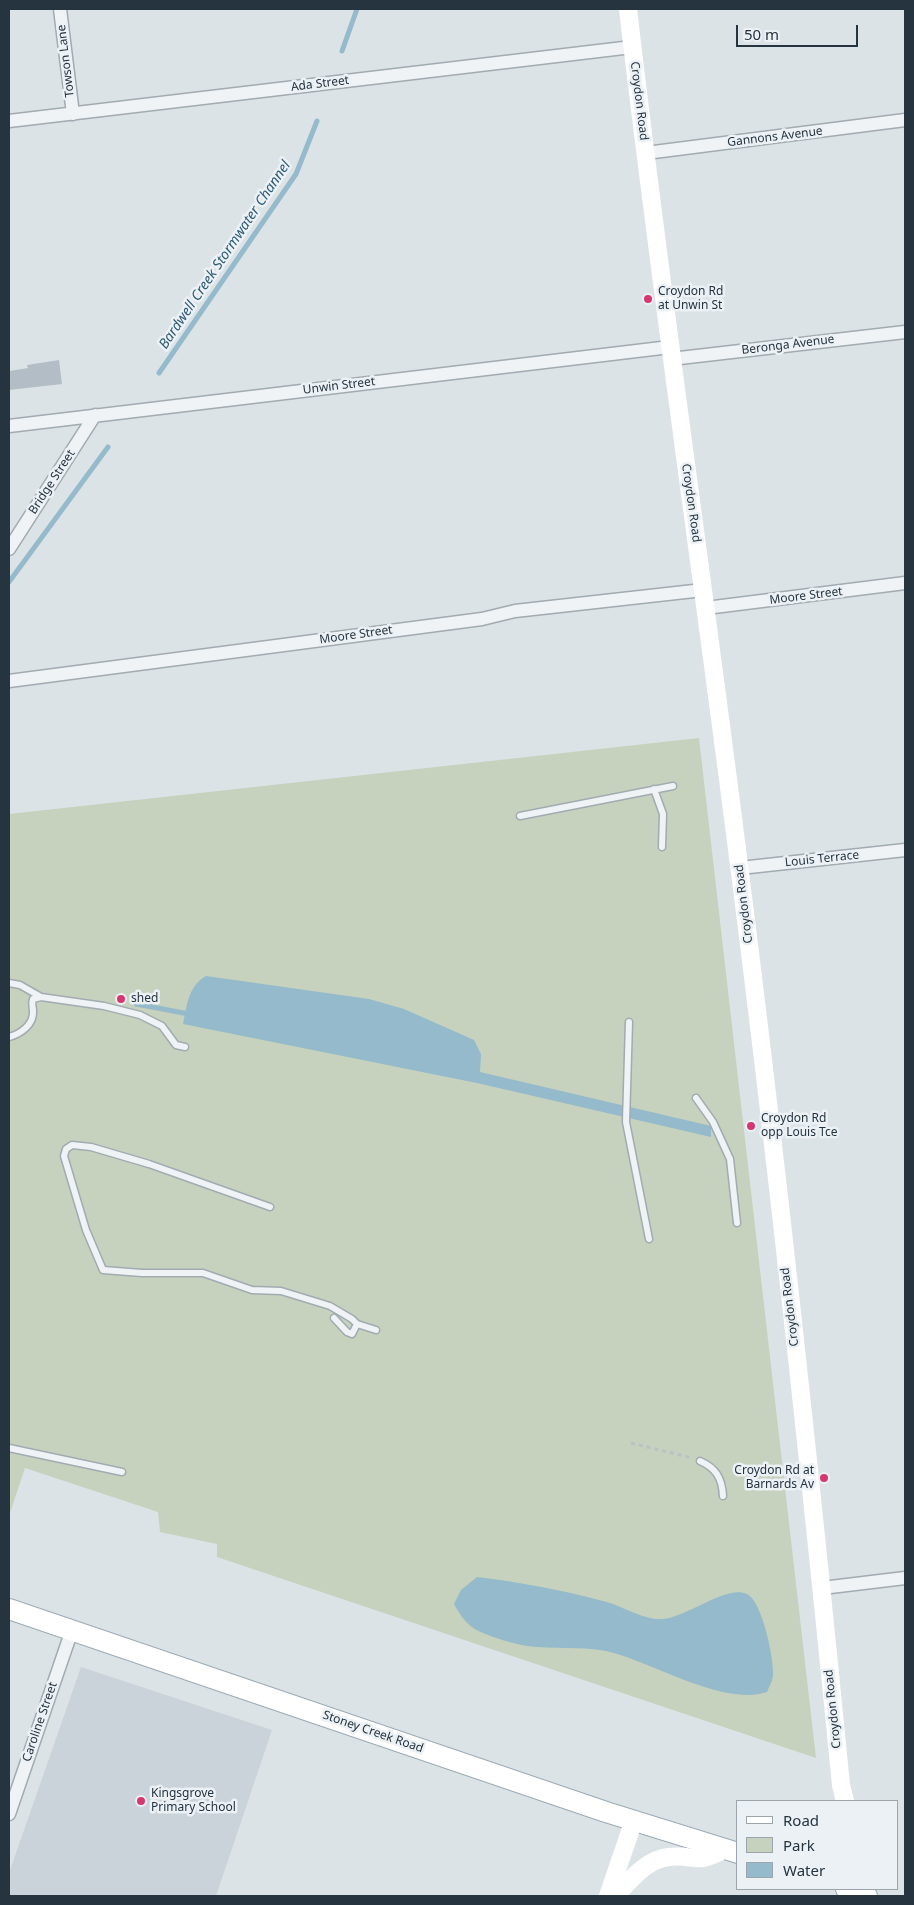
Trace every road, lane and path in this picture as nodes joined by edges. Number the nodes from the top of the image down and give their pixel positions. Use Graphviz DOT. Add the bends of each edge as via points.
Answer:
graph roads {
  1 [pos="60,9"];
  2 [pos="628,9"];
  3 [pos="632,47"];
  4 [pos="73,114"];
  5 [pos="905,120"];
  6 [pos="9,121"];
  7 [pos="646,153"];
  8 [pos="905,332"];
  9 [pos="671,353"];
  10 [pos="95,414"];
  11 [pos="9,426"];
  12 [pos="9,548"];
  13 [pos="905,583"];
  14 [pos="703,590"];
  15 [pos="706,608"];
  16 [pos="9,681"];
  17 [pos="673,786"];
  18 [pos="654,789"];
  19 [pos="520,816"];
  20 [pos="662,846"];
  21 [pos="905,850"];
  22 [pos="740,868"];
  23 [pos="9,983"];
  24 [pos="42,996"];
  25 [pos="629,1022"];
  26 [pos="9,1037"];
  27 [pos="184,1047"];
  28 [pos="696,1098"];
  29 [pos="270,1207"];
  30 [pos="737,1223"];
  31 [pos="649,1239"];
  32 [pos="334,1318"];
  33 [pos="357,1324"];
  34 [pos="376,1330"];
  35 [pos="631,1444"];
  36 [pos="9,1448"];
  37 [pos="700,1461"];
  38 [pos="122,1472"];
  39 [pos="723,1496"];
  40 [pos="905,1578"];
  41 [pos="822,1588"];
  42 [pos="9,1609"];
  43 [pos="72,1630"];
  44 [pos="840,1797"];
  45 [pos="9,1814"];
  46 [pos="634,1820"];
  47 [pos="732,1851"];
  48 [pos="608,1896"];
  49 [pos="615,1896"];
  1 -- 4 [label="street, Towson Lane"];
  2 -- 3 [label="main road, Croydon Road"];
  3 -- 4 [label="street, Ada Street"];
  3 -- 7 [label="main road, Croydon Road"];
  4 -- 6 [label="street, Ada Street"];
  5 -- 7 [label="street, Gannons Avenue"];
  7 -- 9 [label="main road, Croydon Road"];
  8 -- 9 [label="street, Beronga Avenue"];
  9 -- 10 [label="street, Unwin Street"];
  9 -- 14 [label="main road, Croydon Road"];
  10 -- 11 [label="street, Unwin Street"];
  10 -- 12 [label="street, Bridge Street"];
  13 -- 15 [label="street, Moore Street"];
  14 -- 15 [label="main road, Croydon Road"];
  14 -- 16 [label="street, Moore Street" via="515,611 472,620"];
  15 -- 22 [label="main road, Croydon Road"];
  17 -- 18 [label="lane"];
  18 -- 19 [label="lane"];
  18 -- 20 [label="lane" via="663,814"];
  21 -- 22 [label="street, Louis Terrace"];
  22 -- 41 [label="main road, Croydon Road"];
  23 -- 24 [label="lane"];
  24 -- 26 [label="lane" via="33,999 34,1013 25,1029"];
  24 -- 27 [label="lane" via="140,1015 162,1026 176,1045"];
  25 -- 31 [label="lane" via="626,1122"];
  28 -- 30 [label="lane" via="714,1122 730,1159"];
  29 -- 33 [label="lane" via="91,1147 72,1145 64,1156 86,1230 103,1270 203,1272 252,1290 281,1291 330,1306"];
  32 -- 33 [label="lane" via="352,1334"];
  33 -- 34 [label="lane"];
  35 -- 37 [label="path"];
  36 -- 38 [label="lane"];
  37 -- 39 [label="lane" via="714,1469 721,1478"];
  40 -- 41 [label="street"];
  41 -- 44 [label="main road, Croydon Road"];
  42 -- 43 [label="main road, Stoney Creek Road"];
  43 -- 45 [label="street, Caroline Street"];
  43 -- 46 [label="main road, Stoney Creek Road"];
  46 -- 47 [label="main road, Stoney Creek Road"];
  46 -- 48 [label="main road"];
  47 -- 49 [label="main road" via="698,1860 669,1857 651,1863"];
}
